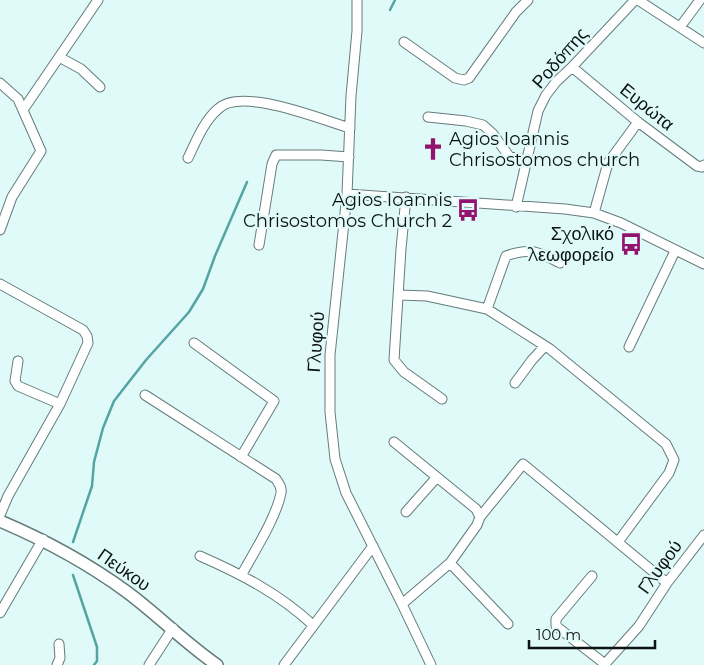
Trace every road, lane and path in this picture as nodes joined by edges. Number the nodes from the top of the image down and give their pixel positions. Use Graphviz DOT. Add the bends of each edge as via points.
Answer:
graph roads {
  1 [pos="98,0"];
  2 [pos="357,0"];
  3 [pos="528,0"];
  4 [pos="636,0"];
  5 [pos="700,0"];
  6 [pos="680,27"];
  7 [pos="404,42"];
  8 [pos="704,43"];
  9 [pos="60,57"];
  10 [pos="572,67"];
  11 [pos="0,83"];
  12 [pos="100,87"];
  13 [pos="23,110"];
  14 [pos="428,117"];
  15 [pos="638,122"];
  16 [pos="350,128"];
  17 [pos="349,157"];
  18 [pos="188,158"];
  19 [pos="526,161"];
  20 [pos="704,165"];
  21 [pos="347,194"];
  22 [pos="406,197"];
  23 [pos="516,207"];
  24 [pos="594,213"];
  25 [pos="0,230"];
  26 [pos="259,245"];
  27 [pos="675,251"];
  28 [pos="560,263"];
  29 [pos="704,264"];
  30 [pos="0,284"];
  31 [pos="399,295"];
  32 [pos="487,309"];
  33 [pos="194,343"];
  34 [pos="545,346"];
  35 [pos="629,347"];
  36 [pos="18,360"];
  37 [pos="515,383"];
  38 [pos="145,395"];
  39 [pos="442,399"];
  40 [pos="60,404"];
  41 [pos="394,442"];
  42 [pos="241,457"];
  43 [pos="437,477"];
  44 [pos="406,512"];
  45 [pos="0,514"];
  46 [pos="480,517"];
  47 [pos="0,521"];
  48 [pos="704,535"];
  49 [pos="43,539"];
  50 [pos="618,542"];
  51 [pos="373,546"];
  52 [pos="200,556"];
  53 [pos="450,563"];
  54 [pos="242,574"];
  55 [pos="592,576"];
  56 [pos="667,582"];
  57 [pos="0,592"];
  58 [pos="9,595"];
  59 [pos="402,604"];
  60 [pos="0,613"];
  61 [pos="508,624"];
  62 [pos="313,625"];
  63 [pos="173,628"];
  64 [pos="59,644"];
  65 [pos="604,664"];
  66 [pos="57,665"];
  67 [pos="150,665"];
  68 [pos="217,665"];
  69 [pos="284,665"];
  70 [pos="430,665"];
  1 -- 9 [label="street"];
  2 -- 16 [label="street, Γλυφού"];
  3 -- 7 [label="street" via="469,78 464,80 455,78"];
  4 -- 6 [label="street"];
  4 -- 10 [label="street, Ροδόπης"];
  5 -- 6 [label="street"];
  6 -- 8 [label="street"];
  9 -- 12 [label="street" via="81,69"];
  9 -- 13 [label="street"];
  10 -- 15 [label="street, Ευρώτα"];
  10 -- 19 [label="street, Ροδόπης" via="556,82 538,111"];
  11 -- 13 [label="street" via="18,99"];
  13 -- 25 [label="street" via="42,152 12,196"];
  14 -- 19 [label="street" via="483,126 510,156"];
  15 -- 20 [label="street, Ευρώτα" via="697,166"];
  15 -- 24 [label="street" via="608,163"];
  16 -- 17 [label="street, Γλυφού"];
  16 -- 18 [label="street" via="258,101 236,101 219,107 206,123"];
  17 -- 21 [label="street, Γλυφού"];
  17 -- 26 [label="street" via="276,155"];
  19 -- 23 [label="street, Ροδόπης"];
  21 -- 22 [label="street"];
  21 -- 51 [label="street, Γλυφού" via="330,355 330,412 335,459 346,493"];
  22 -- 23 [label="street"];
  22 -- 31 [label="street"];
  23 -- 24 [label="street"];
  24 -- 27 [label="street"];
  27 -- 29 [label="street"];
  27 -- 35 [label="street"];
  28 -- 32 [label="street" via="528,250 506,256"];
  30 -- 40 [label="street" via="83,330 87,336 88,343"];
  31 -- 32 [label="street" via="427,296"];
  31 -- 39 [label="street" via="394,360 404,372"];
  32 -- 34 [label="street"];
  33 -- 42 [label="street" via="274,401"];
  34 -- 37 [label="street"];
  34 -- 50 [label="street" via="666,444 674,460 670,473"];
  36 -- 40 [label="street" via="15,381 18,386"];
  38 -- 42 [label="street"];
  40 -- 45 [label="street"];
  41 -- 43 [label="street"];
  42 -- 54 [label="street" via="276,479 281,492 268,526"];
  43 -- 44 [label="street"];
  43 -- 46 [label="street" via="476,509"];
  46 -- 50 [label="street" via="523,464"];
  46 -- 53 [label="street"];
  47 -- 49 [label="main road, Πεύκου"];
  48 -- 56 [label="street, Γλυφού"];
  49 -- 58 [label="street"];
  49 -- 63 [label="main road, Πεύκου" via="112,581"];
  50 -- 56 [label="street"];
  51 -- 59 [label="street, Γλυφού"];
  51 -- 62 [label="street"];
  52 -- 54 [label="street"];
  53 -- 59 [label="street"];
  53 -- 61 [label="street"];
  54 -- 62 [label="street" via="294,607"];
  55 -- 65 [label="street" via="556,619 556,626"];
  56 -- 65 [label="street, Γλυφού" via="639,626"];
  57 -- 58 [label="street"];
  58 -- 60 [label="street"];
  59 -- 70 [label="street, Γλυφού"];
  62 -- 69 [label="street"];
  63 -- 67 [label="street"];
  63 -- 68 [label="main road, Πεύκου"];
  64 -- 66 [label="street"];
}
